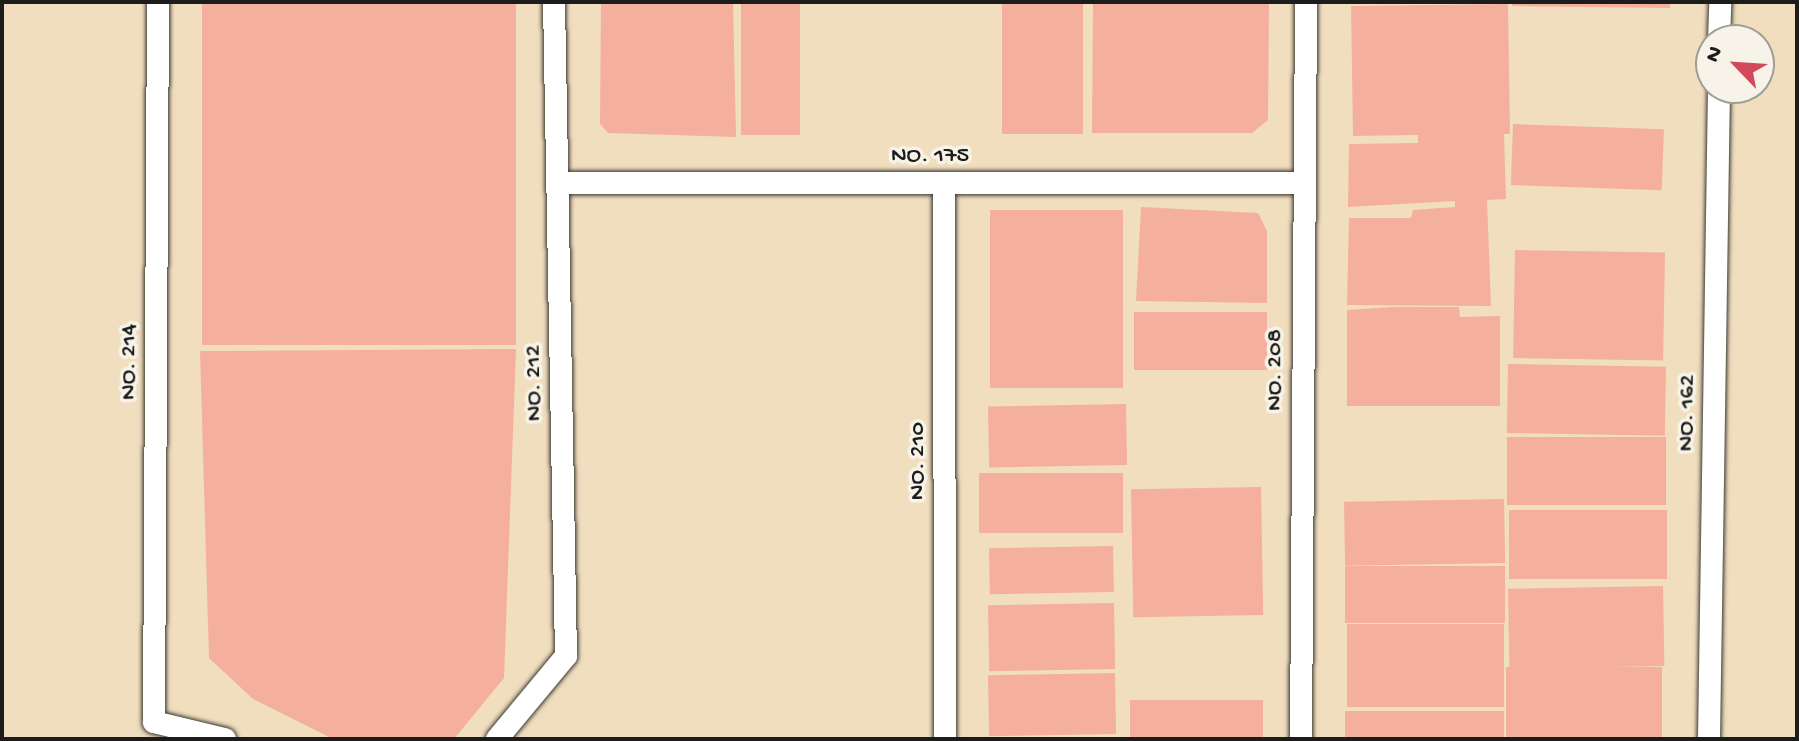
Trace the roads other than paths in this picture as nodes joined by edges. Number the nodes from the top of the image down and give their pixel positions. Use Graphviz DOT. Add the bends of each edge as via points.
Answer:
graph roads {
  1 [pos="158,2"];
  2 [pos="554,2"];
  3 [pos="1306,2"];
  4 [pos="1720,2"];
  5 [pos="1719,24"];
  6 [pos="1719,104"];
  7 [pos="557,183"];
  8 [pos="1302,183"];
  9 [pos="944,184"];
  10 [pos="225,739"];
  11 [pos="497,739"];
  12 [pos="945,739"];
  13 [pos="1301,739"];
  14 [pos="1709,739"];
  1 -- 10 [label="street, NO. 214" via="154,722"];
  2 -- 7 [label="street, NO. 212"];
  3 -- 8 [label="street, NO. 208"];
  4 -- 5 [label="street"];
  6 -- 14 [label="street, NO. 162"];
  7 -- 9 [label="street, NO. 175"];
  7 -- 11 [label="street, NO. 212" via="566,656"];
  8 -- 9 [label="street, NO. 175"];
  8 -- 13 [label="street, NO. 208"];
  9 -- 12 [label="street, NO. 210"];
}
